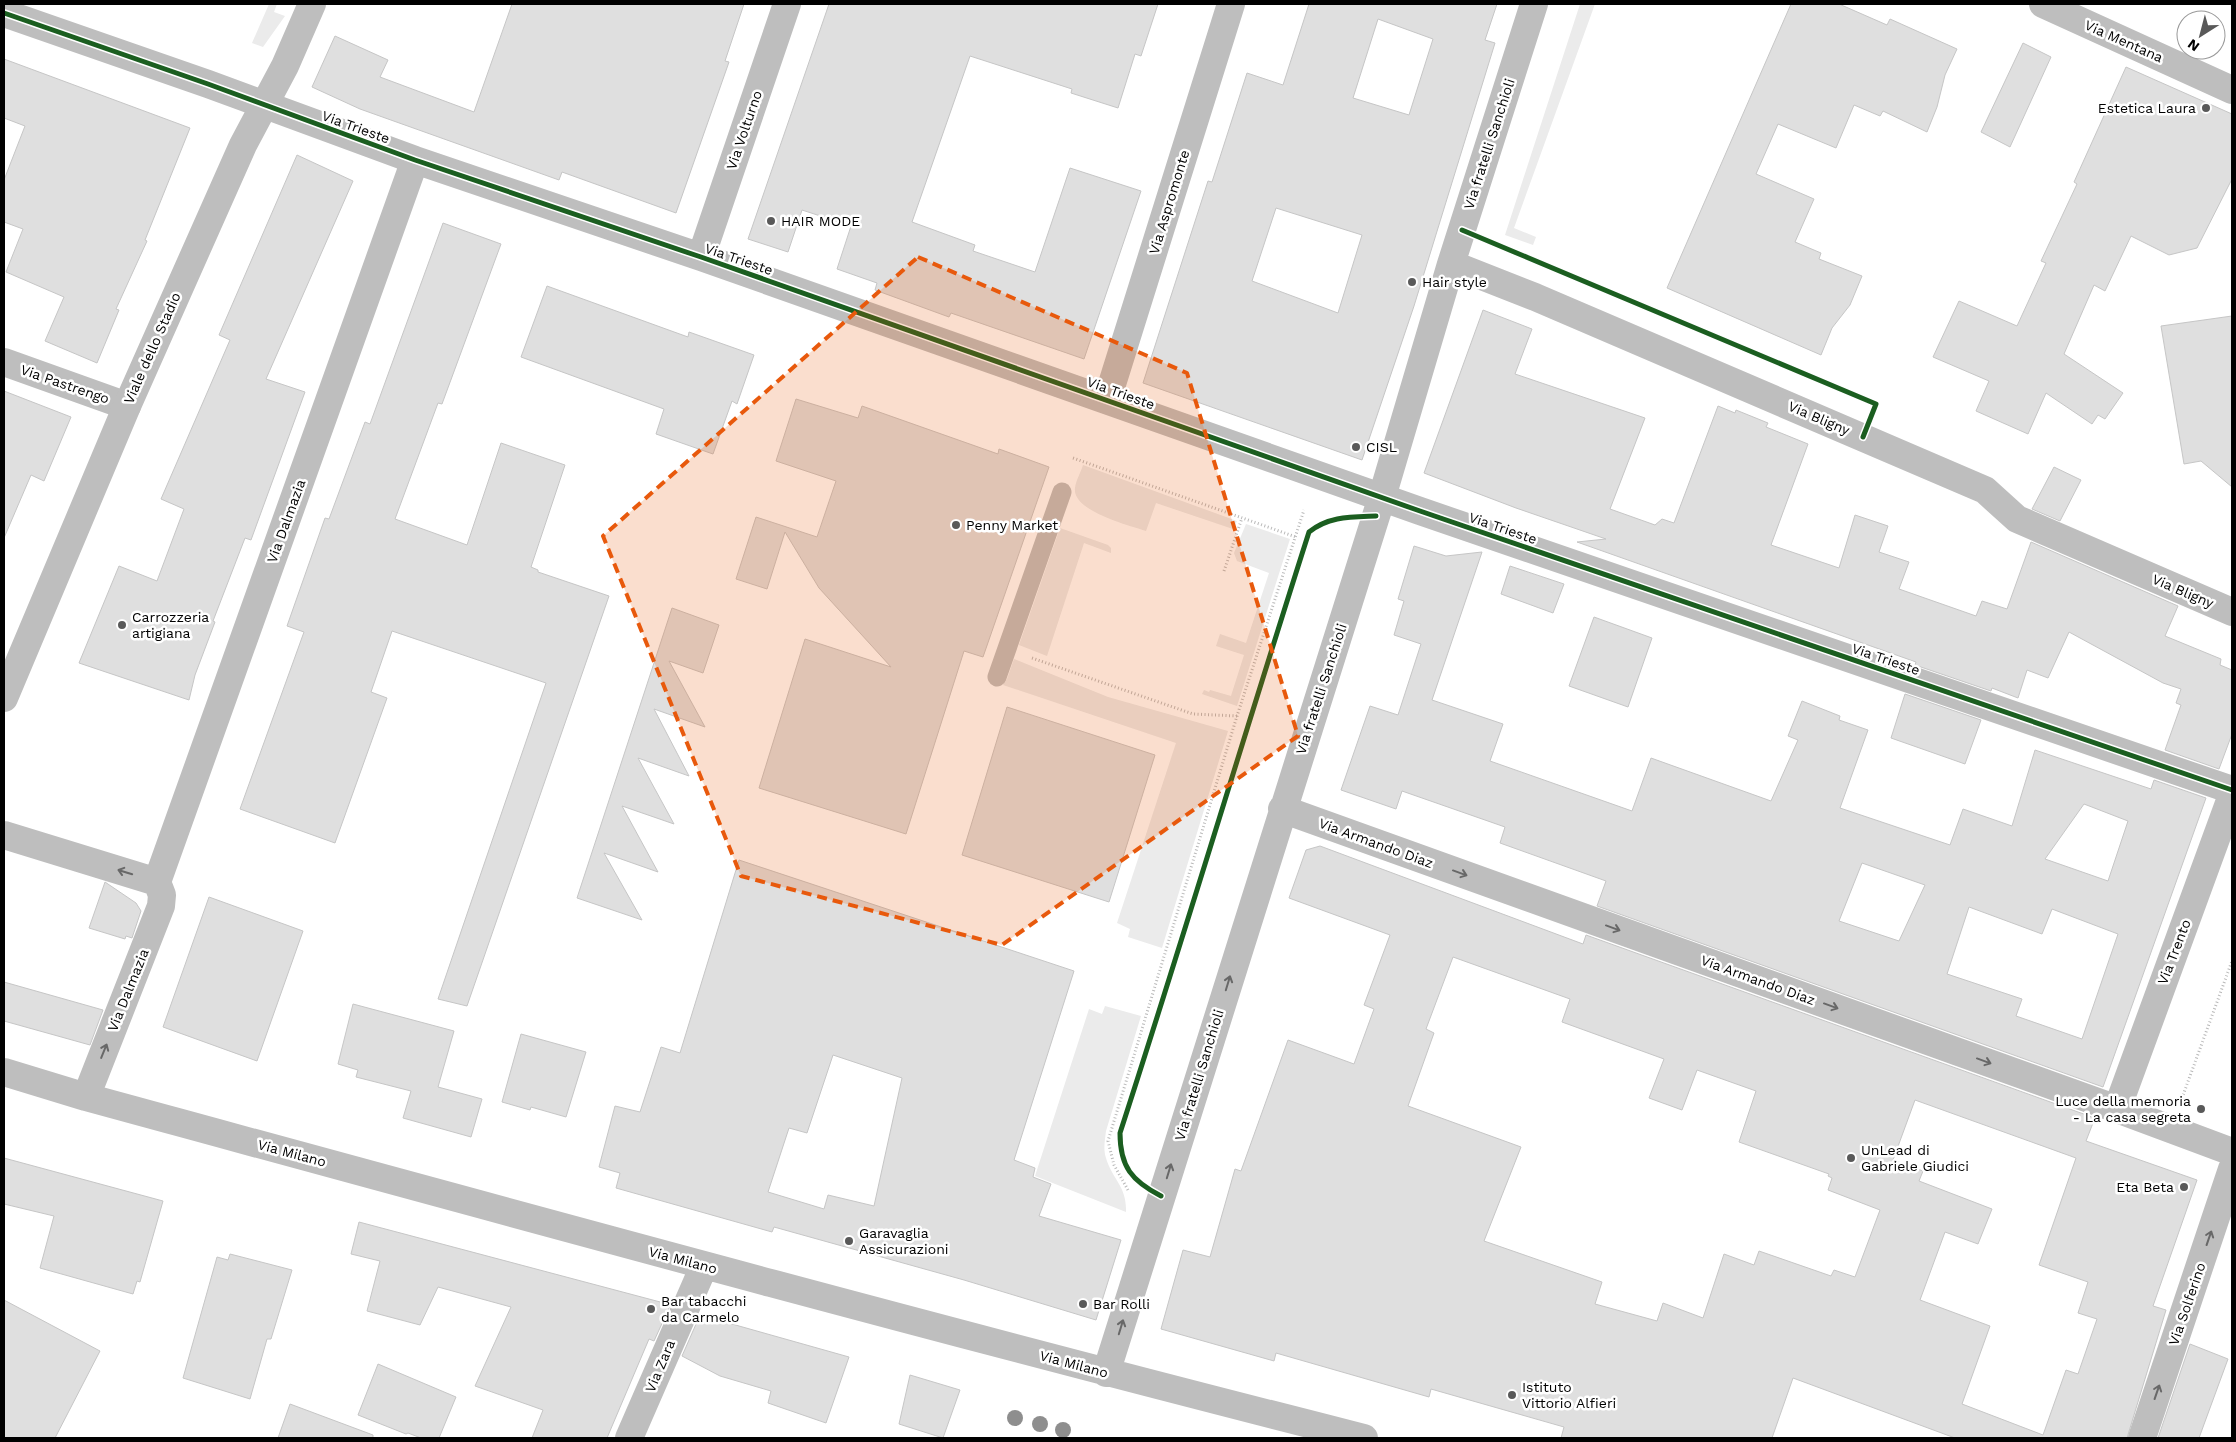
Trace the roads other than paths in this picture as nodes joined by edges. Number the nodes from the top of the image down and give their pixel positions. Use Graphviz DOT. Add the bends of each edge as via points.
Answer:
graph roads {
  1 [pos="312,4"];
  2 [pos="787,4"];
  3 [pos="1231,4"];
  4 [pos="1534,4"];
  5 [pos="2042,4"];
  6 [pos="4,13"];
  7 [pos="2232,90"];
  8 [pos="265,105"];
  9 [pos="416,160"];
  10 [pos="701,257"];
  11 [pos="1451,264"];
  12 [pos="4,362"];
  13 [pos="1107,400"];
  14 [pos="127,406"];
  15 [pos="1062,492"];
  16 [pos="1382,498"];
  17 [pos="2232,612"];
  18 [pos="997,677"];
  19 [pos="4,698"];
  20 [pos="2232,790"];
  21 [pos="2232,795"];
  22 [pos="1282,809"];
  23 [pos="4,835"];
  24 [pos="157,882"];
  25 [pos="4,1072"];
  26 [pos="86,1096"];
  27 [pos="2117,1109"];
  28 [pos="2232,1152"];
  29 [pos="2232,1169"];
  30 [pos="704,1266"];
  31 [pos="1106,1373"];
  32 [pos="629,1438"];
  33 [pos="1364,1438"];
  34 [pos="2142,1438"];
  1 -- 8 [label="street, Viale dello Stadio"];
  2 -- 10 [label="street, Via Volturno"];
  3 -- 13 [label="street, Via Aspromonte"];
  4 -- 11 [label="street, Via fratelli Sanchioli"];
  5 -- 7 [label="street, Via Mentana"];
  6 -- 8 [label="street, Via Trieste"];
  8 -- 9 [label="street, Via Trieste"];
  8 -- 14 [label="street, Viale dello Stadio"];
  9 -- 10 [label="street, Via Trieste"];
  9 -- 24 [label="street, Via Dalmazia"];
  10 -- 13 [label="street, Via Trieste"];
  11 -- 16 [label="street, Via fratelli Sanchioli"];
  11 -- 17 [label="street, Via Bligny" via="1985,490 2017,519"];
  12 -- 14 [label="street, Via Pastrengo"];
  13 -- 16 [label="street, Via Trieste"];
  14 -- 19 [label="street, Viale dello Stadio"];
  15 -- 18 [label="lane"];
  16 -- 20 [label="street, Via Trieste"];
  16 -- 22 [label="street, Via fratelli Sanchioli"];
  21 -- 27 [label="street, Via Trento"];
  22 -- 27 [label="street, Via Armando Diaz, one-way"];
  31 -- 22 [label="street, Via fratelli Sanchioli, one-way"];
  24 -- 23 [label="street, one-way"];
  26 -- 24 [label="street, Via Dalmazia, one-way" via="161,906 162,895"];
  25 -- 26 [label="street, Via Milano"];
  26 -- 30 [label="street, Via Milano"];
  27 -- 28 [label="street, Via Armando Diaz"];
  34 -- 29 [label="street, Via Solferino, one-way"];
  30 -- 31 [label="street, Via Milano"];
  30 -- 32 [label="street, Via Zara"];
  31 -- 33 [label="street, Via Milano"];
}
